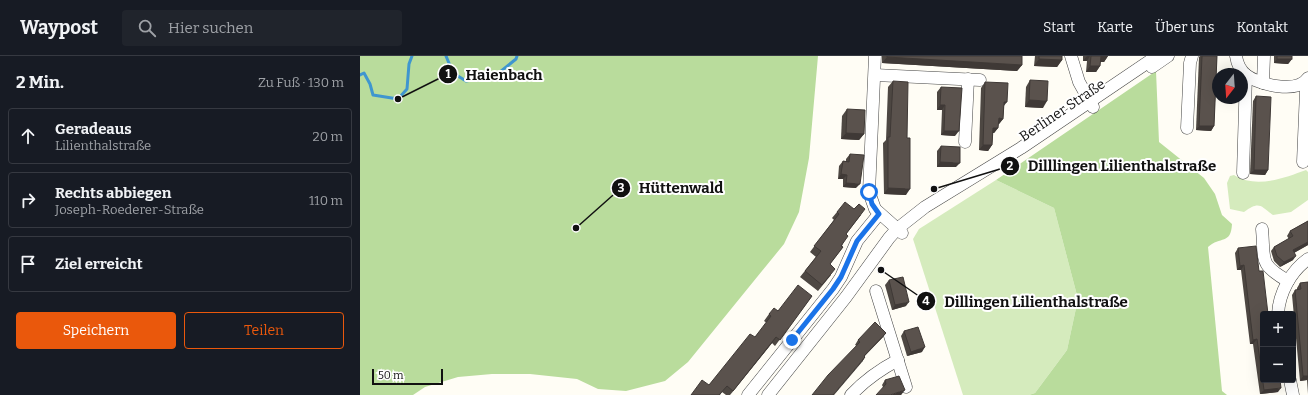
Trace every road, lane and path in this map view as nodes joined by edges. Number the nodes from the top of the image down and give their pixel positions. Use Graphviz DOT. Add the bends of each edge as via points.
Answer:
graph roads {
  1 [pos="875,56"];
  2 [pos="1071,56"];
  3 [pos="1157,56"];
  4 [pos="1168,56"];
  5 [pos="1192,56"];
  6 [pos="1236,56"];
  7 [pos="1264,56"];
  8 [pos="1241,68"];
  9 [pos="875,75"];
  10 [pos="1248,76"];
  11 [pos="1306,80"];
  12 [pos="1263,83"];
  13 [pos="1245,104"];
  14 [pos="1092,105"];
  15 [pos="1187,128"];
  16 [pos="965,142"];
  17 [pos="1303,162"];
  18 [pos="1243,173"];
  19 [pos="879,214"];
  20 [pos="1262,229"];
  21 [pos="900,231"];
  22 [pos="1308,259"];
  23 [pos="1288,280"];
  24 [pos="876,291"];
  25 [pos="1279,311"];
  26 [pos="898,360"];
  27 [pos="1291,383"];
  28 [pos="906,387"];
  29 [pos="748,395"];
  30 [pos="768,395"];
  31 [pos="851,395"];
  32 [pos="1293,395"];
  1 -- 9 [label="street"];
  2 -- 14 [label="street" via="1079,82"];
  3 -- 14 [label="street, Berliner Straße"];
  4 -- 14 [label="street, Berliner Straße"];
  5 -- 15 [label="street"];
  6 -- 8 [label="street"];
  7 -- 12 [label="street"];
  9 -- 16 [label="street" via="974,79"];
  9 -- 19 [label="street" via="869,192 872,204"];
  10 -- 12 [label="street"];
  11 -- 12 [label="street" via="1295,86"];
  11 -- 17 [label="street"];
  13 -- 18 [label="street"];
  14 -- 21 [label="street, Berliner Straße" via="1024,153"];
  19 -- 21 [label="street"];
  19 -- 29 [label="street" via="857,241 833,289"];
  20 -- 23 [label="street" via="1266,266 1271,272"];
  21 -- 30 [label="street, Berliner Straße"];
  22 -- 23 [label="street"];
  23 -- 25 [label="street"];
  24 -- 26 [label="street"];
  26 -- 28 [label="street"];
  26 -- 31 [label="street" via="865,380"];
  27 -- 32 [label="street"];
}
